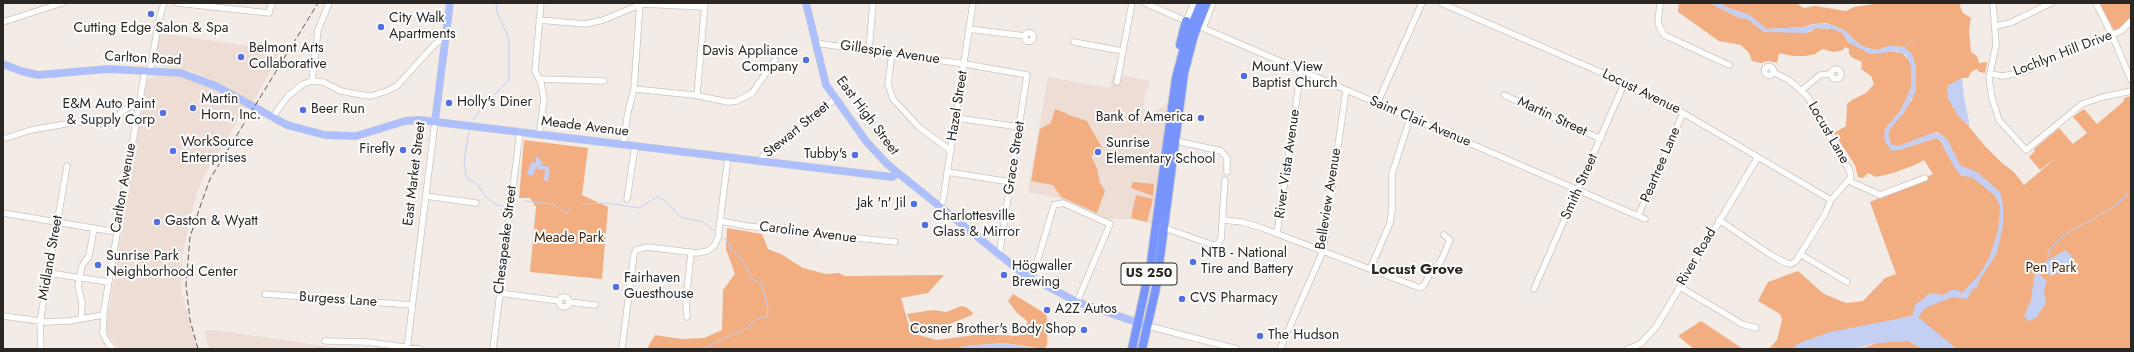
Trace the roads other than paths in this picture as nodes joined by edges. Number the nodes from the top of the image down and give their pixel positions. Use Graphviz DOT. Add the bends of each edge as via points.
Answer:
graph roads {
  1 [pos="62,3"];
  2 [pos="164,3"];
  3 [pos="177,3"];
  4 [pos="272,3"];
  5 [pos="329,3"];
  6 [pos="450,3"];
  7 [pos="541,3"];
  8 [pos="806,3"];
  9 [pos="873,3"];
  10 [pos="973,3"];
  11 [pos="1132,3"];
  12 [pos="1145,3"];
  13 [pos="1194,3"];
  14 [pos="1201,3"];
  15 [pos="1207,3"];
  16 [pos="1213,3"];
  17 [pos="1422,3"];
  18 [pos="1441,3"];
  19 [pos="1660,3"];
  20 [pos="1992,3"];
  21 [pos="2051,3"];
  22 [pos="2096,3"];
  23 [pos="640,4"];
  24 [pos="205,5"];
  25 [pos="704,5"];
  26 [pos="538,20"];
  27 [pos="1186,21"];
  28 [pos="3,22"];
  29 [pos="2131,22"];
  30 [pos="1995,26"];
  31 [pos="1203,28"];
  32 [pos="969,29"];
  33 [pos="2112,35"];
  34 [pos="446,36"];
  35 [pos="1025,36"];
  36 [pos="815,42"];
  37 [pos="1074,42"];
  38 [pos="869,50"];
  39 [pos="1122,51"];
  40 [pos="892,53"];
  41 [pos="775,60"];
  42 [pos="3,64"];
  43 [pos="965,64"];
  44 [pos="1729,65"];
  45 [pos="148,70"];
  46 [pos="1301,70"];
  47 [pos="1013,72"];
  48 [pos="1773,72"];
  49 [pos="1831,74"];
  50 [pos="1990,74"];
  51 [pos="539,79"];
  52 [pos="1179,80"];
  53 [pos="2131,80"];
  54 [pos="312,81"];
  55 [pos="604,81"];
  56 [pos="1117,82"];
  57 [pos="1624,84"];
  58 [pos="634,89"];
  59 [pos="1346,90"];
  60 [pos="1802,90"];
  61 [pos="2131,91"];
  62 [pos="697,95"];
  63 [pos="1504,95"];
  64 [pos="835,99"];
  65 [pos="1377,104"];
  66 [pos="139,106"];
  67 [pos="1683,113"];
  68 [pos="272,118"];
  69 [pos="956,118"];
  70 [pos="1410,118"];
  71 [pos="435,121"];
  72 [pos="1020,127"];
  73 [pos="520,131"];
  74 [pos="539,134"];
  75 [pos="3,138"];
  76 [pos="1601,139"];
  77 [pos="1171,140"];
  78 [pos="623,145"];
  79 [pos="635,146"];
  80 [pos="950,151"];
  81 [pos="728,157"];
  82 [pos="1758,157"];
  83 [pos="760,161"];
  84 [pos="67,166"];
  85 [pos="947,172"];
  86 [pos="1227,172"];
  87 [pos="898,174"];
  88 [pos="1925,178"];
  89 [pos="1225,180"];
  90 [pos="1849,181"];
  91 [pos="1011,182"];
  92 [pos="1579,190"];
  93 [pos="426,196"];
  94 [pos="627,200"];
  95 [pos="1831,200"];
  96 [pos="476,203"];
  97 [pos="940,209"];
  98 [pos="3,213"];
  99 [pos="1638,216"];
  100 [pos="1645,219"];
  101 [pos="1223,220"];
  102 [pos="1719,220"];
  103 [pos="720,221"];
  104 [pos="57,222"];
  105 [pos="1160,227"];
  106 [pos="94,228"];
  107 [pos="116,232"];
  108 [pos="1277,234"];
  109 [pos="1444,235"];
  110 [pos="895,242"];
  111 [pos="1323,251"];
  112 [pos="691,253"];
  113 [pos="1800,254"];
  114 [pos="999,256"];
  115 [pos="1370,269"];
  116 [pos="48,273"];
  117 [pos="79,277"];
  118 [pos="1032,279"];
  119 [pos="108,282"];
  120 [pos="1847,282"];
  121 [pos="1680,287"];
  122 [pos="1534,289"];
  123 [pos="500,293"];
  124 [pos="265,294"];
  125 [pos="1077,302"];
  126 [pos="412,305"];
  127 [pos="596,305"];
  128 [pos="103,315"];
  129 [pos="3,316"];
  130 [pos="687,317"];
  131 [pos="81,319"];
  132 [pos="40,322"];
  133 [pos="1138,323"];
  134 [pos="1148,326"];
  135 [pos="1756,328"];
  136 [pos="325,341"];
  137 [pos="1133,346"];
  138 [pos="1143,347"];
  139 [pos="407,348"];
  140 [pos="41,349"];
  141 [pos="114,349"];
  142 [pos="419,349"];
  143 [pos="493,349"];
  144 [pos="622,349"];
  145 [pos="1238,349"];
  146 [pos="1280,349"];
  147 [pos="1628,349"];
  1 -- 28 [label="street"];
  2 -- 45 [label="street, Carlton Avenue"];
  3 -- 24 [label="street"];
  4 -- 24 [label="street" via="270,12"];
  5 -- 54 [label="street" via="318,30"];
  6 -- 34 [label="main road, East Market Street"];
  7 -- 26 [label="street"];
  8 -- 36 [label="main road, East High Street"];
  9 -- 38 [label="street"];
  10 -- 32 [label="street, Hazel Street"];
  11 -- 39 [label="street"];
  12 -- 27 [label="street"];
  13 -- 27 [label="street"];
  14 -- 52 [label="highway, US 250" via="1186,40"];
  15 -- 52 [label="highway, US 250"];
  16 -- 31 [label="street"];
  17 -- 65 [label="street"];
  18 -- 57 [label="street, Locust Avenue"];
  19 -- 44 [label="street" via="1658,23 1664,35"];
  20 -- 30 [label="street, Lochlyn Hill Drive"];
  21 -- 30 [label="street" via="2010,23"];
  22 -- 33 [label="street"];
  23 -- 25 [label="street"];
  23 -- 26 [label="street" via="603,20 586,24"];
  23 -- 58 [label="street"];
  25 -- 62 [label="street"];
  26 -- 51 [label="street" via="535,71"];
  27 -- 52 [label="highway" via="1178,54"];
  29 -- 33 [label="street, Lochlyn Hill Drive" via="2126,28"];
  30 -- 50 [label="street, Lochlyn Hill Drive" via="1996,46"];
  31 -- 46 [label="street, Saint Clair Avenue"];
  31 -- 52 [label="highway"];
  32 -- 35 [label="street"];
  32 -- 43 [label="street, Hazel Street"];
  33 -- 50 [label="street, Lochlyn Hill Drive" via="2024,72 2003,76"];
  33 -- 53 [label="street"];
  34 -- 54 [label="street" via="434,44 397,86 379,94 371,96 341,91 323,82"];
  34 -- 71 [label="main road, East Market Street"];
  36 -- 38 [label="street, Gillespie Avenue"];
  36 -- 64 [label="main road, East High Street" via="824,81"];
  37 -- 39 [label="street"];
  38 -- 40 [label="street, Gillespie Avenue"];
  39 -- 56 [label="street"];
  40 -- 43 [label="street, Gillespie Avenue"];
  40 -- 80 [label="street" via="888,84 893,99 919,127"];
  41 -- 62 [label="street" via="754,91 742,100 728,102"];
  42 -- 45 [label="main road, Carlton Road" via="38,74 97,69"];
  43 -- 47 [label="street, Gillespie Avenue"];
  43 -- 69 [label="street, Hazel Street"];
  45 -- 66 [label="street, Carlton Avenue"];
  45 -- 68 [label="main road, Carlton Road" via="181,73 199,78 231,93"];
  46 -- 59 [label="street, Saint Clair Avenue"];
  46 -- 108 [label="street, River Vista Avenue"];
  47 -- 72 [label="street, Grace Street" via="1028,76"];
  48 -- 60 [label="street, Locust Lane"];
  49 -- 60 [label="street" via="1820,75"];
  50 -- 61 [label="street, Lochlyn Hill Drive" via="1989,83 1999,120 2026,150 2082,104"];
  51 -- 55 [label="street"];
  51 -- 74 [label="street" via="544,104"];
  52 -- 77 [label="highway, US 250"];
  54 -- 68 [label="street" via="303,84 288,96"];
  57 -- 67 [label="street, Locust Avenue"];
  57 -- 76 [label="street, Smith Street"];
  58 -- 62 [label="street"];
  58 -- 78 [label="street"];
  59 -- 65 [label="street, Saint Clair Avenue"];
  59 -- 111 [label="street, Belleview Avenue"];
  60 -- 90 [label="street, Locust Lane" via="1849,169"];
  63 -- 76 [label="street, Martin Street"];
  64 -- 83 [label="street, Stewart Street"];
  64 -- 87 [label="main road, East High Street" via="875,152"];
  65 -- 70 [label="street, Saint Clair Avenue"];
  66 -- 75 [label="street" via="130,106 105,125 93,121 76,122"];
  66 -- 107 [label="street, Carlton Avenue"];
  67 -- 82 [label="street, Locust Avenue"];
  67 -- 99 [label="street, Peartree Lane"];
  68 -- 71 [label="main road, Meade Avenue" via="314,133 347,137 367,134 410,121"];
  69 -- 72 [label="street"];
  69 -- 80 [label="street, Hazel Street"];
  70 -- 92 [label="street, Saint Clair Avenue"];
  70 -- 115 [label="street" via="1392,174 1390,223"];
  71 -- 73 [label="main road, Meade Avenue"];
  71 -- 93 [label="street, East Market Street"];
  72 -- 91 [label="street, Grace Street"];
  73 -- 74 [label="main road, Meade Avenue"];
  73 -- 123 [label="street, Chesapeake Street"];
  74 -- 78 [label="main road, Meade Avenue"];
  76 -- 92 [label="street, Smith Street"];
  77 -- 86 [label="street" via="1223,153 1227,158"];
  77 -- 105 [label="highway, US 250"];
  78 -- 79 [label="main road, Meade Avenue"];
  79 -- 81 [label="main road, Meade Avenue"];
  79 -- 94 [label="street"];
  80 -- 85 [label="street, Hazel Street"];
  81 -- 83 [label="main road, Meade Avenue"];
  81 -- 103 [label="street"];
  82 -- 95 [label="street, Locust Avenue"];
  82 -- 102 [label="street, River Road"];
  83 -- 87 [label="main road, Meade Avenue" via="892,178"];
  84 -- 104 [label="street, Midland Street"];
  85 -- 91 [label="street"];
  85 -- 97 [label="street, Hazel Street"];
  87 -- 97 [label="main road, East High Street"];
  88 -- 90 [label="street" via="1880,195"];
  89 -- 101 [label="street"];
  90 -- 95 [label="street, Locust Lane"];
  91 -- 114 [label="street, Grace Street"];
  92 -- 99 [label="street, Saint Clair Avenue"];
  92 -- 122 [label="street, Smith Street"];
  93 -- 96 [label="street"];
  93 -- 126 [label="street, East Market Street"];
  95 -- 113 [label="street, Locust Lane"];
  97 -- 114 [label="main road, East High Street"];
  98 -- 104 [label="street"];
  99 -- 100 [label="street, Saint Clair Avenue"];
  101 -- 105 [label="street" via="1221,239 1216,245"];
  101 -- 108 [label="street" via="1252,224"];
  102 -- 113 [label="street, Locust Lane" via="1786,263 1791,264"];
  102 -- 121 [label="street, River Road"];
  103 -- 110 [label="street, Caroline Avenue"];
  103 -- 112 [label="street" via="718,238 714,246 703,252"];
  104 -- 106 [label="street"];
  104 -- 116 [label="street, Midland Street"];
  105 -- 133 [label="highway, US 250"];
  105 -- 134 [label="highway, US 250"];
  106 -- 107 [label="street"];
  106 -- 117 [label="street" via="89,256 82,266"];
  107 -- 119 [label="street, Carlton Avenue"];
  108 -- 111 [label="street"];
  109 -- 115 [label="street" via="1450,240 1440,264 1431,270 1422,286 1417,287"];
  111 -- 115 [label="street"];
  111 -- 146 [label="street, Belleview Avenue"];
  112 -- 130 [label="street"];
  112 -- 144 [label="street" via="647,247 636,250"];
  113 -- 120 [label="street"];
  114 -- 118 [label="main road, East High Street"];
  116 -- 117 [label="street"];
  116 -- 132 [label="street, Midland Street"];
  117 -- 119 [label="street"];
  117 -- 131 [label="street"];
  118 -- 125 [label="main road, East High Street"];
  118 -- 125 [label="street" via="1054,205 1063,203 1110,224"];
  119 -- 128 [label="street, Carlton Avenue"];
  121 -- 135 [label="street" via="1742,324"];
  121 -- 147 [label="street, River Road" via="1651,334 1640,344"];
  123 -- 127 [label="street" via="559,301 564,297 569,302"];
  123 -- 143 [label="street, Chesapeake Street"];
  124 -- 126 [label="street, Burgess Lane"];
  125 -- 133 [label="main road, East High Street"];
  126 -- 139 [label="street, East Market Street"];
  128 -- 131 [label="street"];
  128 -- 141 [label="street, Carlton Avenue" via="102,333 106,342"];
  129 -- 132 [label="street"];
  131 -- 132 [label="street"];
  132 -- 140 [label="street, Midland Street"];
  133 -- 134 [label="main road, East High Street"];
  133 -- 137 [label="highway, US 250"];
  134 -- 138 [label="highway, US 250"];
  134 -- 145 [label="street"];
  136 -- 139 [label="street" via="368,342"];
  139 -- 142 [label="street"];
}
